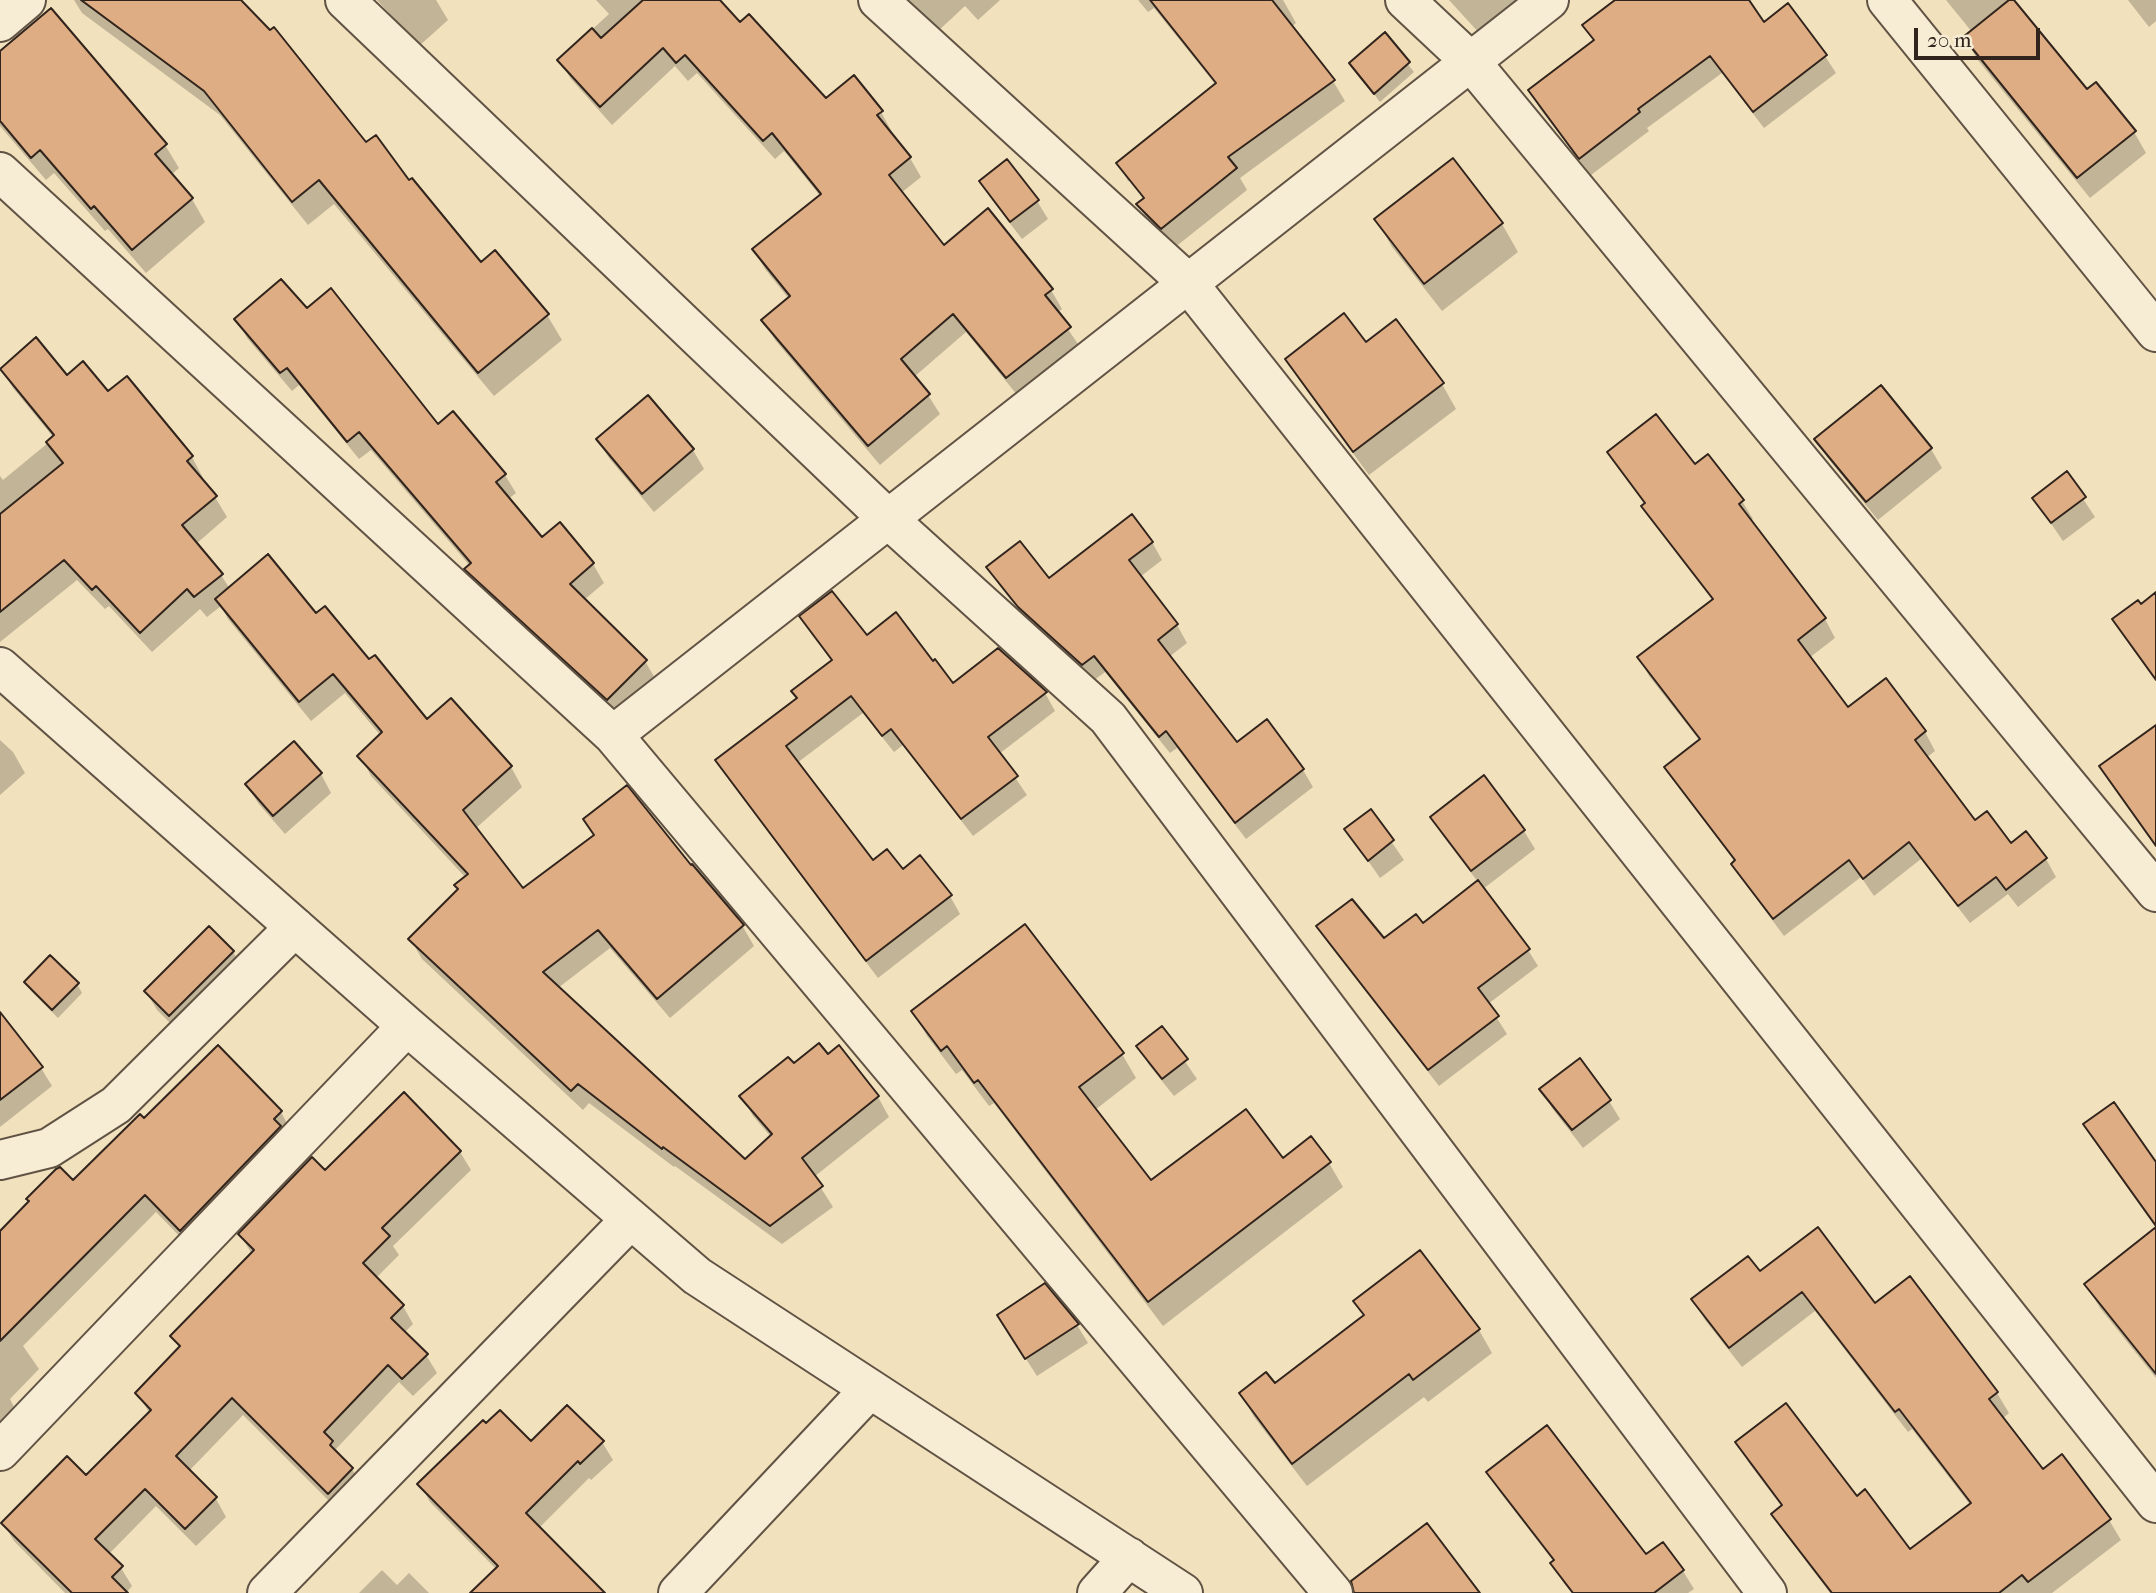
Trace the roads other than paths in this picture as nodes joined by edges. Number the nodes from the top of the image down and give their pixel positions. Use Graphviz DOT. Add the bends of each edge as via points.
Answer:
graph roads {
  1 [pos="26,0"];
  2 [pos="345,0"];
  3 [pos="878,0"];
  4 [pos="1405,0"];
  5 [pos="1549,0"];
  6 [pos="1887,0"];
  7 [pos="0,22"];
  8 [pos="1471,62"];
  9 [pos="0,172"];
  10 [pos="1188,283"];
  11 [pos="2156,332"];
  12 [pos="887,518"];
  13 [pos="0,667"];
  14 [pos="613,735"];
  15 [pos="2156,892"];
  16 [pos="295,928"];
  17 [pos="407,1026"];
  18 [pos="0,1160"];
  19 [pos="631,1219"];
  20 [pos="870,1389"];
  21 [pos="0,1451"];
  22 [pos="2156,1503"];
  23 [pos="1129,1558"];
  24 [pos="267,1593"];
  25 [pos="678,1593"];
  26 [pos="1097,1593"];
  27 [pos="1183,1593"];
  28 [pos="1333,1593"];
  29 [pos="1767,1593"];
  1 -- 7 [label="street"];
  2 -- 12 [label="street"];
  3 -- 10 [label="street"];
  4 -- 8 [label="street"];
  5 -- 8 [label="street"];
  6 -- 11 [label="street"];
  8 -- 10 [label="street"];
  8 -- 15 [label="street"];
  9 -- 14 [label="street"];
  10 -- 12 [label="street"];
  10 -- 22 [label="street"];
  12 -- 14 [label="street"];
  12 -- 29 [label="street" via="1108,718"];
  13 -- 16 [label="street"];
  14 -- 28 [label="street"];
  16 -- 17 [label="street"];
  16 -- 18 [label="street" via="117,1105 49,1148"];
  17 -- 19 [label="street"];
  17 -- 21 [label="street"];
  19 -- 20 [label="street" via="697,1276"];
  19 -- 24 [label="street"];
  20 -- 23 [label="street"];
  20 -- 25 [label="street"];
  23 -- 26 [label="street"];
  23 -- 27 [label="street"];
}
